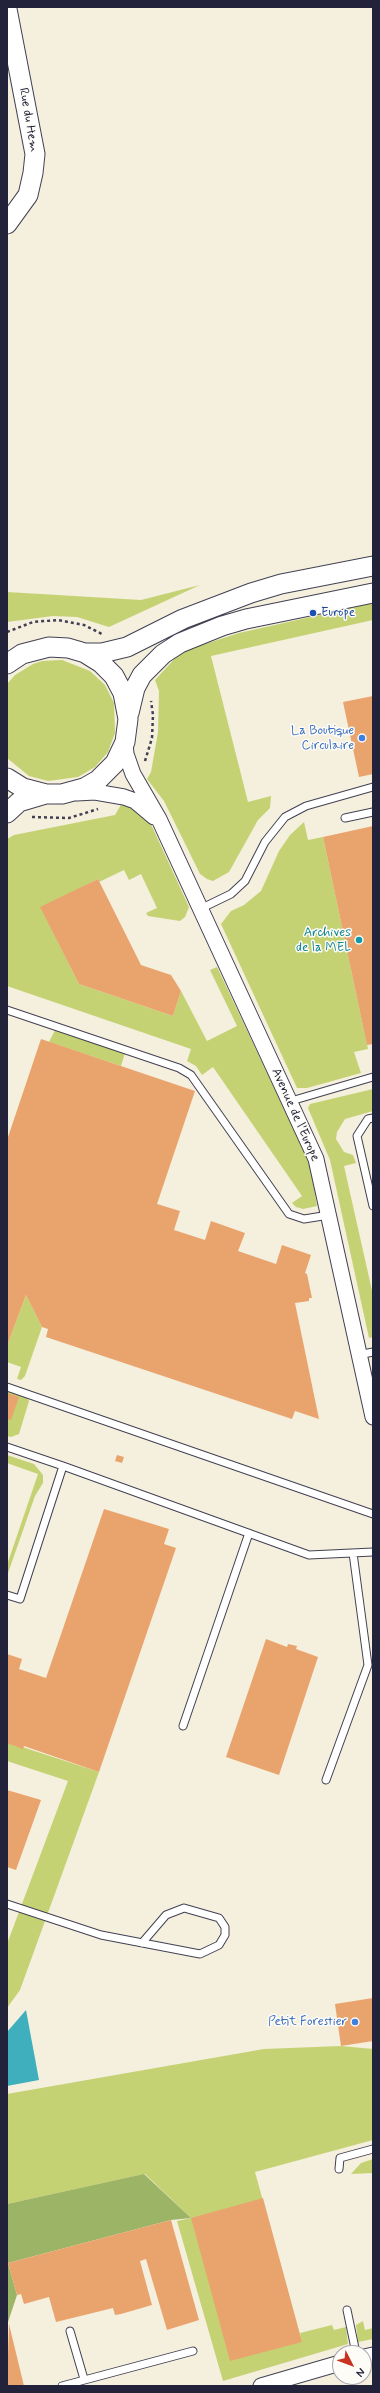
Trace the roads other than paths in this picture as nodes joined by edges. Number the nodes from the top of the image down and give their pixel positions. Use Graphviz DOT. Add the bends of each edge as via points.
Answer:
graph roads {
  1 [pos="7,9"];
  2 [pos="7,224"];
  3 [pos="373,566"];
  4 [pos="373,593"];
  5 [pos="7,648"];
  6 [pos="40,648"];
  7 [pos="85,653"];
  8 [pos="7,664"];
  9 [pos="128,719"];
  10 [pos="125,742"];
  11 [pos="7,778"];
  12 [pos="373,787"];
  13 [pos="69,793"];
  14 [pos="46,794"];
  15 [pos="10,810"];
  16 [pos="373,812"];
  17 [pos="345,818"];
  18 [pos="164,831"];
  19 [pos="200,909"];
  20 [pos="7,1010"];
  21 [pos="373,1077"];
  22 [pos="291,1101"];
  23 [pos="373,1118"];
  24 [pos="373,1206"];
  25 [pos="329,1215"];
  26 [pos="373,1352"];
  27 [pos="358,1355"];
  28 [pos="7,1387"];
  29 [pos="372,1409"];
  30 [pos="7,1447"];
  31 [pos="63,1466"];
  32 [pos="373,1514"];
  33 [pos="249,1533"];
  34 [pos="373,1552"];
  35 [pos="353,1553"];
  36 [pos="7,1594"];
  37 [pos="183,1726"];
  38 [pos="326,1780"];
  39 [pos="7,1904"];
  40 [pos="142,1943"];
  41 [pos="373,2149"];
  42 [pos="339,2169"];
  43 [pos="347,2310"];
  44 [pos="70,2331"];
  45 [pos="354,2345"];
  46 [pos="193,2351"];
  47 [pos="332,2365"];
  48 [pos="84,2379"];
  49 [pos="62,2386"];
  50 [pos="262,2386"];
  1 -- 2 [label="street, Rue du Hem" via="35,154 34,173 28,195"];
  3 -- 7 [label="street" via="281,584 251,593 190,616 119,650"];
  4 -- 9 [label="street" via="222,626 180,643 150,665 140,679 131,702"];
  5 -- 6 [label="street"];
  6 -- 7 [label="street" via="58,647"];
  6 -- 8 [label="street" via="22,654"];
  7 -- 9 [label="street" via="101,663 114,676 126,702"];
  9 -- 10 [label="street"];
  10 -- 13 [label="street" via="115,763 104,775 84,788"];
  10 -- 18 [label="street, Avenue de l'Europe" via="126,754 134,777"];
  11 -- 14 [label="street" via="23,788"];
  12 -- 19 [label="lane" via="320,801 285,817 265,842 245,881 231,894"];
  13 -- 14 [label="street"];
  13 -- 18 [label="street, Avenue de l'Europe" via="95,792 118,795 135,801 146,808"];
  14 -- 15 [label="street" via="28,798"];
  16 -- 17 [label="lane"];
  18 -- 19 [label="street, Avenue de l'Europe"];
  19 -- 22 [label="street, Avenue de l'Europe"];
  20 -- 25 [label="lane" via="179,1068 191,1075 289,1214 304,1220"];
  21 -- 22 [label="lane"];
  22 -- 25 [label="street, Avenue de l'Europe" via="316,1159"];
  23 -- 24 [label="lane" via="368,1119 357,1136"];
  25 -- 27 [label="street, Avenue de l'Europe"];
  26 -- 27 [label="lane"];
  27 -- 29 [label="street, Avenue de l'Europe"];
  28 -- 32 [label="lane"];
  30 -- 31 [label="lane"];
  31 -- 33 [label="lane"];
  31 -- 36 [label="lane" via="20,1599"];
  33 -- 35 [label="lane" via="309,1555"];
  33 -- 37 [label="lane"];
  34 -- 35 [label="lane"];
  35 -- 38 [label="lane" via="368,1665"];
  39 -- 40 [label="lane" via="101,1935"];
  40 -- 40 [label="lane" via="200,1954 219,1945 225,1935 225,1926 219,1918 184,1908 166,1915"];
  41 -- 42 [label="lane" via="340,2158"];
  43 -- 45 [label="lane"];
  44 -- 48 [label="lane"];
  46 -- 48 [label="lane"];
  47 -- 50 [label="street"];
  48 -- 49 [label="lane"];
}
